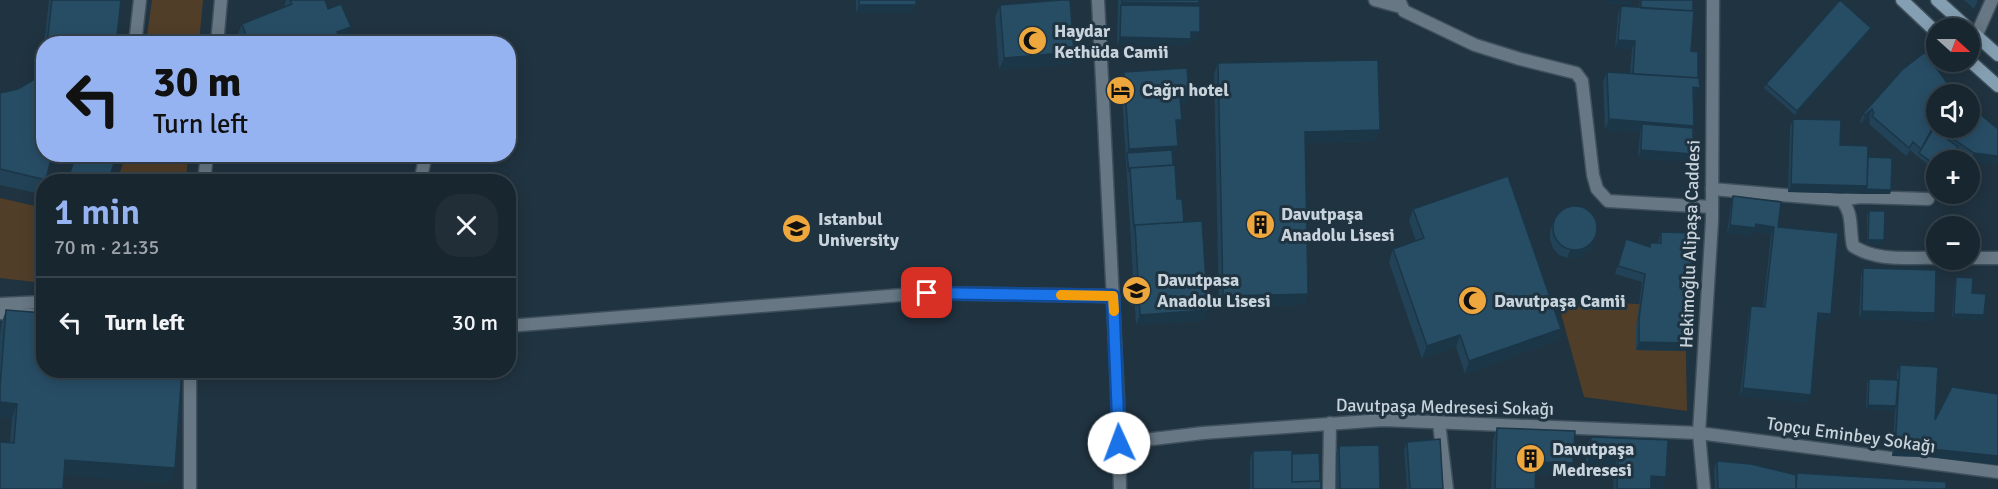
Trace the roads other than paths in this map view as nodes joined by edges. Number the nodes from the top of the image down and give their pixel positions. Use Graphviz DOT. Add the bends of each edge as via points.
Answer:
graph roads {
  1 [pos="140,0"];
  2 [pos="221,0"];
  3 [pos="1098,0"];
  4 [pos="1375,0"];
  5 [pos="1713,0"];
  6 [pos="1902,0"];
  7 [pos="1937,0"];
  8 [pos="1992,0"];
  9 [pos="1400,3"];
  10 [pos="1957,18"];
  11 [pos="1980,18"];
  12 [pos="1926,23"];
  13 [pos="136,36"];
  14 [pos="218,36"];
  15 [pos="1980,39"];
  16 [pos="1998,55"];
  17 [pos="1980,70"];
  18 [pos="1998,86"];
  19 [pos="1712,189"];
  20 [pos="1926,199"];
  21 [pos="1840,200"];
  22 [pos="1712,207"];
  23 [pos="1926,258"];
  24 [pos="1980,258"];
  25 [pos="1998,258"];
  26 [pos="1113,296"];
  27 [pos="36,302"];
  28 [pos="0,304"];
  29 [pos="0,313"];
  30 [pos="36,315"];
  31 [pos="516,325"];
  32 [pos="190,378"];
  33 [pos="1330,423"];
  34 [pos="1439,423"];
  35 [pos="1699,433"];
  36 [pos="1119,443"];
  37 [pos="1998,472"];
  38 [pos="190,489"];
  39 [pos="1120,489"];
  40 [pos="1329,489"];
  41 [pos="1448,489"];
  42 [pos="1704,489"];
  1 -- 13 [label="street"];
  2 -- 14 [label="street"];
  3 -- 26 [label="street"];
  4 -- 9 [label="street"];
  5 -- 19 [label="street, Hekimoğlu Alipaşa Caddesi"];
  6 -- 12 [label="main road"];
  7 -- 10 [label="main road"];
  8 -- 11 [label="street"];
  9 -- 22 [label="street" via="1404,11 1475,45 1576,73 1582,81 1593,175 1597,189 1608,201"];
  15 -- 16 [label="main road"];
  17 -- 18 [label="main road"];
  19 -- 21 [label="street"];
  19 -- 22 [label="street, Hekimoğlu Alipaşa Caddesi"];
  20 -- 21 [label="street"];
  21 -- 23 [label="street" via="1851,218 1853,246 1883,257"];
  22 -- 35 [label="street, Hekimoğlu Alipaşa Caddesi"];
  24 -- 25 [label="street"];
  26 -- 31 [label="street" via="927,293"];
  26 -- 36 [label="street"];
  27 -- 28 [label="street"];
  29 -- 30 [label="street"];
  32 -- 38 [label="street"];
  33 -- 34 [label="street, Davutpaşa Medresesi Sokağı"];
  33 -- 36 [label="street, Davutpaşa Medresesi Sokağı"];
  33 -- 40 [label="street"];
  34 -- 35 [label="street, Davutpaşa Medresesi Sokağı"];
  34 -- 41 [label="street"];
  35 -- 37 [label="street, Topçu Eminbey Sokağı"];
  35 -- 42 [label="street, Hekimoğlu Alipaşa Caddesi"];
  36 -- 39 [label="street"];
}
